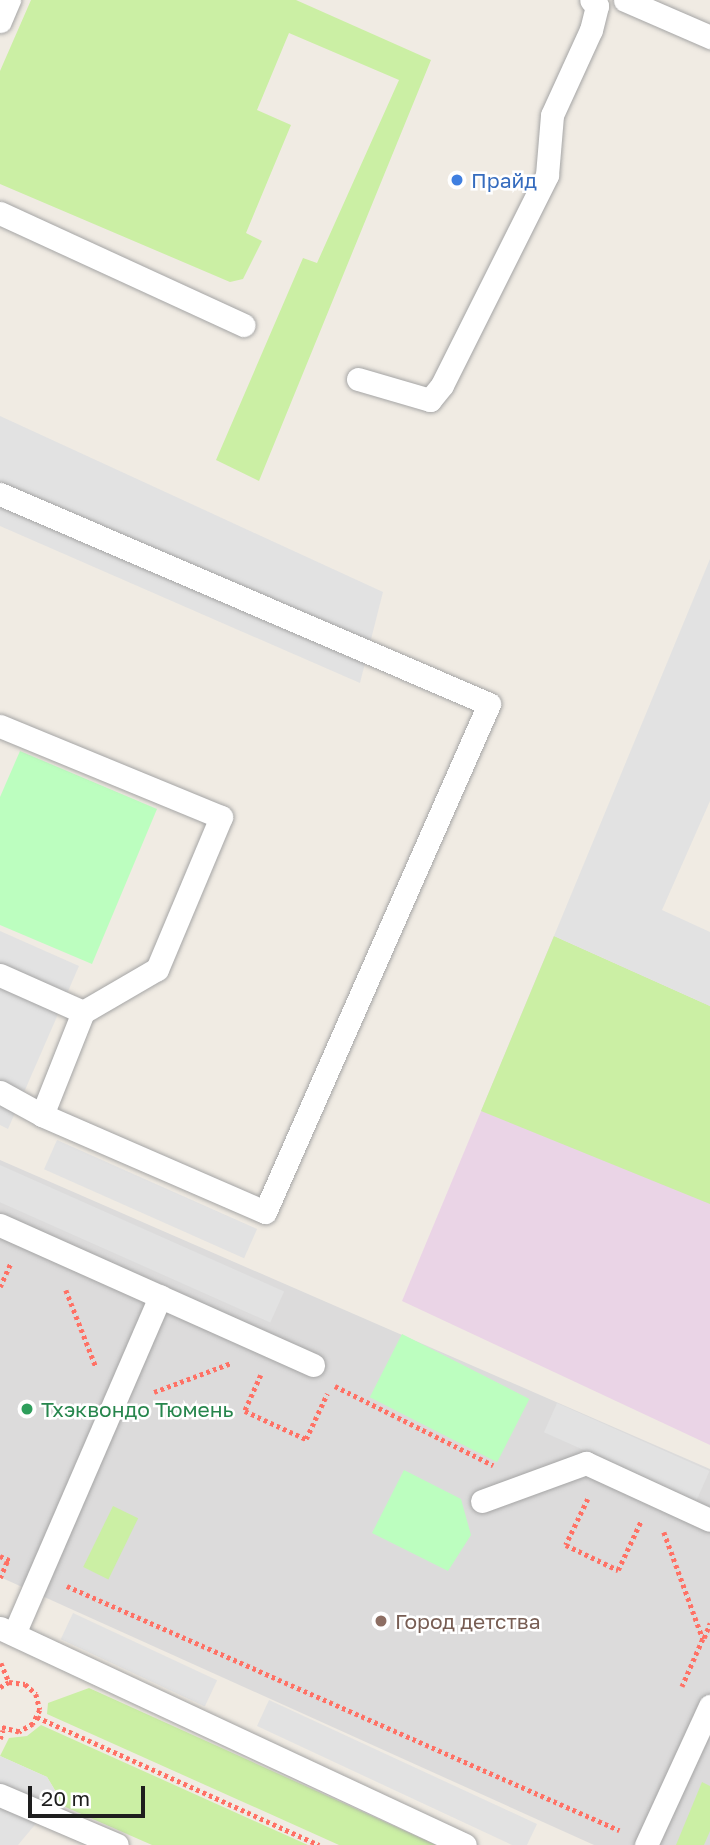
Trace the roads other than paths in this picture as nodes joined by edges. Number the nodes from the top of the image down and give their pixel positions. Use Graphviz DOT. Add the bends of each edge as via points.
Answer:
graph roads {
  1 [pos="9,0"];
  2 [pos="625,0"];
  3 [pos="598,2"];
  4 [pos="0,21"];
  5 [pos="710,37"];
  6 [pos="0,214"];
  7 [pos="244,325"];
  8 [pos="358,379"];
  9 [pos="0,494"];
  10 [pos="0,726"];
  11 [pos="0,975"];
  12 [pos="82,1012"];
  13 [pos="0,1092"];
  14 [pos="42,1115"];
  15 [pos="0,1225"];
  16 [pos="160,1296"];
  17 [pos="313,1365"];
  18 [pos="482,1501"];
  19 [pos="710,1520"];
  20 [pos="7,1631"];
  21 [pos="710,1706"];
  22 [pos="0,1795"];
  23 [pos="647,1844"];
  24 [pos="117,1845"];
  25 [pos="465,1845"];
  1 -- 4 [label="lane"];
  2 -- 5 [label="lane"];
  3 -- 8 [label="lane" via="552,115 547,175 442,386 430,400"];
  6 -- 7 [label="lane"];
  9 -- 14 [label="lane" via="489,704 265,1212"];
  10 -- 12 [label="lane" via="221,817 157,969"];
  11 -- 12 [label="lane"];
  12 -- 14 [label="lane"];
  13 -- 14 [label="lane"];
  15 -- 16 [label="lane"];
  16 -- 17 [label="lane"];
  16 -- 20 [label="lane" via="40,1574"];
  18 -- 19 [label="lane" via="586,1463"];
  20 -- 25 [label="lane"];
  21 -- 23 [label="lane"];
  22 -- 24 [label="lane"];
}
